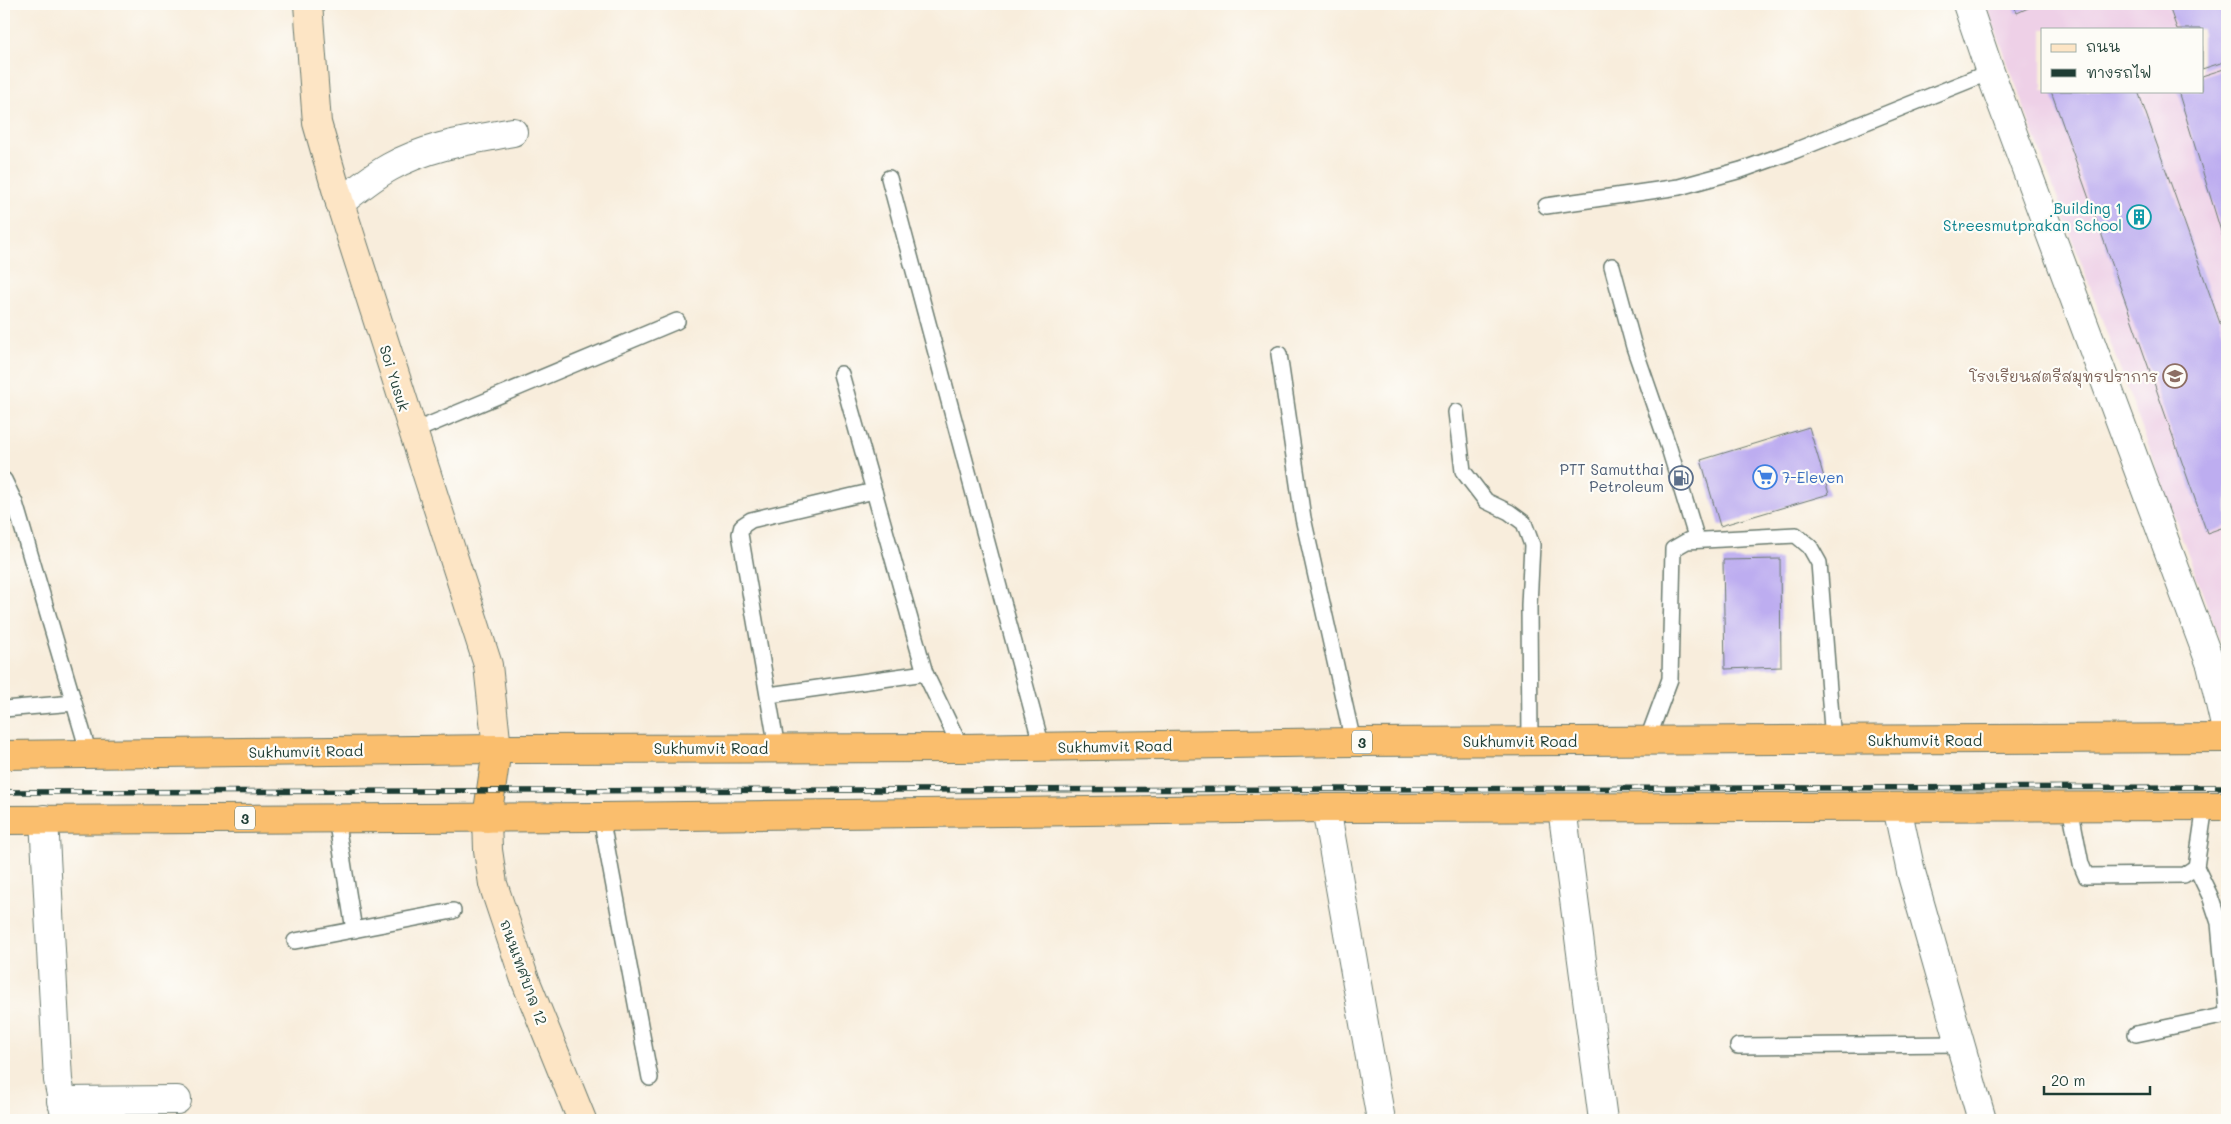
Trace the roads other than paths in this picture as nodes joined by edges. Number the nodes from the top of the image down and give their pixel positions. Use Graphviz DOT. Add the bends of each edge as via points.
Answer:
graph roads {
  1 [pos="308,4"];
  2 [pos="1967,4"];
  3 [pos="1990,72"];
  4 [pos="513,132"];
  5 [pos="889,178"];
  6 [pos="340,203"];
  7 [pos="1546,206"];
  8 [pos="1612,266"];
  9 [pos="677,322"];
  10 [pos="1279,354"];
  11 [pos="841,374"];
  12 [pos="1456,412"];
  13 [pos="412,432"];
  14 [pos="4,480"];
  15 [pos="874,491"];
  16 [pos="1697,540"];
  17 [pos="925,673"];
  18 [pos="769,695"];
  19 [pos="74,703"];
  20 [pos="4,709"];
  21 [pos="2227,736"];
  22 [pos="1833,740"];
  23 [pos="1648,741"];
  24 [pos="1353,742"];
  25 [pos="1530,742"];
  26 [pos="1042,747"];
  27 [pos="777,748"];
  28 [pos="961,748"];
  29 [pos="497,749"];
  30 [pos="89,754"];
  31 [pos="4,755"];
  32 [pos="2216,806"];
  33 [pos="1897,807"];
  34 [pos="2070,807"];
  35 [pos="1326,808"];
  36 [pos="1562,808"];
  37 [pos="601,817"];
  38 [pos="336,818"];
  39 [pos="487,818"];
  40 [pos="44,819"];
  41 [pos="4,820"];
  42 [pos="2196,867"];
  43 [pos="453,911"];
  44 [pos="354,930"];
  45 [pos="295,941"];
  46 [pos="2227,1013"];
  47 [pos="2136,1034"];
  48 [pos="1961,1044"];
  49 [pos="1738,1046"];
  50 [pos="650,1078"];
  51 [pos="177,1100"];
  52 [pos="64,1111"];
  53 [pos="582,1120"];
  54 [pos="1381,1120"];
  55 [pos="1603,1120"];
  56 [pos="1982,1120"];
  1 -- 6 [label="street, Soi Yusuk" via="317,122"];
  2 -- 3 [label="street"];
  3 -- 7 [label="lane" via="1741,170 1679,187"];
  3 -- 21 [label="street" via="2211,665"];
  4 -- 6 [label="street" via="454,143 420,154 391,166"];
  5 -- 26 [label="lane"];
  6 -- 13 [label="street, Soi Yusuk"];
  8 -- 16 [label="lane" via="1634,347 1670,448"];
  9 -- 13 [label="lane"];
  10 -- 24 [label="lane" via="1303,518"];
  11 -- 15 [label="lane"];
  12 -- 25 [label="lane" via="1462,471 1486,501 1510,512 1524,524 1532,545"];
  13 -- 29 [label="street, Soi Yusuk" via="488,665"];
  14 -- 19 [label="lane" via="15,502"];
  15 -- 17 [label="lane"];
  15 -- 18 [label="lane" via="751,520 742,526 740,534"];
  16 -- 22 [label="lane" via="1796,535 1810,547 1820,563"];
  16 -- 23 [label="lane" via="1687,541 1673,549 1670,680"];
  17 -- 18 [label="lane"];
  17 -- 28 [label="lane"];
  18 -- 27 [label="lane"];
  19 -- 20 [label="lane"];
  19 -- 30 [label="lane"];
  21 -- 22 [label="highway, Sukhumvit Road / 3"];
  22 -- 23 [label="highway, Sukhumvit Road / 3"];
  23 -- 25 [label="highway, Sukhumvit Road / 3"];
  24 -- 25 [label="highway, Sukhumvit Road / 3"];
  24 -- 26 [label="highway, Sukhumvit Road / 3"];
  26 -- 28 [label="highway, Sukhumvit Road / 3"];
  27 -- 28 [label="highway, Sukhumvit Road / 3"];
  27 -- 29 [label="highway, Sukhumvit Road / 3"];
  29 -- 30 [label="highway, Sukhumvit Road / 3"];
  29 -- 39 [label="highway"];
  30 -- 31 [label="highway, Sukhumvit Road / 3"];
  32 -- 34 [label="highway, 3"];
  32 -- 42 [label="lane"];
  33 -- 34 [label="highway, 3"];
  33 -- 36 [label="highway, 3"];
  33 -- 48 [label="street" via="1911,872"];
  34 -- 42 [label="lane" via="2086,876 2184,875"];
  35 -- 36 [label="highway, 3"];
  35 -- 37 [label="highway, 3"];
  35 -- 54 [label="street"];
  36 -- 55 [label="street"];
  37 -- 39 [label="highway, 3"];
  37 -- 50 [label="lane"];
  38 -- 39 [label="highway, 3"];
  38 -- 40 [label="highway, 3"];
  38 -- 44 [label="lane"];
  39 -- 53 [label="street, ถนนเทศบาล 12" via="494,884 524,977"];
  40 -- 41 [label="highway, 3"];
  40 -- 52 [label="street" via="58,1080"];
  42 -- 46 [label="lane" via="2219,923"];
  43 -- 44 [label="lane"];
  44 -- 45 [label="lane"];
  46 -- 47 [label="lane"];
  48 -- 49 [label="lane"];
  48 -- 56 [label="street"];
  51 -- 52 [label="street"];
}
